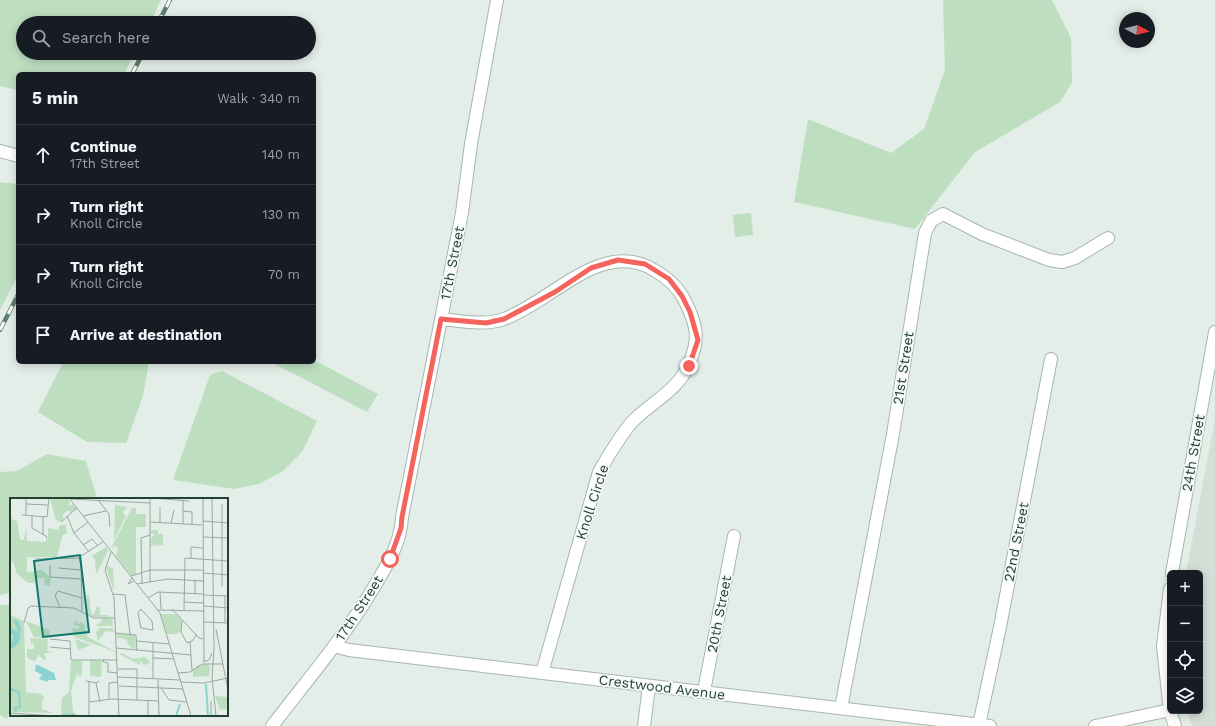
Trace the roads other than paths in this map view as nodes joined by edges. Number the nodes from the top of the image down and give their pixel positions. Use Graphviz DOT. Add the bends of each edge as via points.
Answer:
graph roads {
  1 [pos="497,0"];
  2 [pos="0,151"];
  3 [pos="16,155"];
  4 [pos="1108,238"];
  5 [pos="441,319"];
  6 [pos="1215,332"];
  7 [pos="1051,359"];
  8 [pos="734,536"];
  9 [pos="1173,570"];
  10 [pos="1168,606"];
  11 [pos="334,646"];
  12 [pos="542,673"];
  13 [pos="1167,683"];
  14 [pos="649,686"];
  15 [pos="704,691"];
  16 [pos="841,708"];
  17 [pos="1167,711"];
  18 [pos="1171,714"];
  19 [pos="984,725"];
  20 [pos="272,726"];
  21 [pos="644,726"];
  22 [pos="1095,726"];
  23 [pos="1175,726"];
  1 -- 5 [label="street, 17th Street" via="471,144 462,213"];
  2 -- 3 [label="street"];
  4 -- 16 [label="street, 21st Street" via="1075,258 1062,262 1049,260 982,234 943,214 931,221 925,233 893,434"];
  5 -- 11 [label="street, 17th Street" via="401,528 390,559 361,609"];
  5 -- 12 [label="street, Knoll Circle" via="486,323 504,319 555,292 591,268 618,260 645,264 669,279 690,312 698,340 689,366 675,385 633,422 612,449 599,472"];
  6 -- 9 [label="street, 24th Street"];
  7 -- 19 [label="street, 22nd Street"];
  8 -- 15 [label="street, 20th Street"];
  10 -- 13 [label="street" via="1163,646"];
  11 -- 12 [label="street, Crestwood Avenue" via="356,651"];
  11 -- 20 [label="street, 17th Street"];
  12 -- 14 [label="street, Crestwood Avenue"];
  14 -- 15 [label="street, Crestwood Avenue"];
  14 -- 21 [label="street"];
  15 -- 16 [label="street, Crestwood Avenue"];
  16 -- 19 [label="street, Crestwood Avenue"];
  17 -- 22 [label="street"];
  18 -- 23 [label="street"];
}
